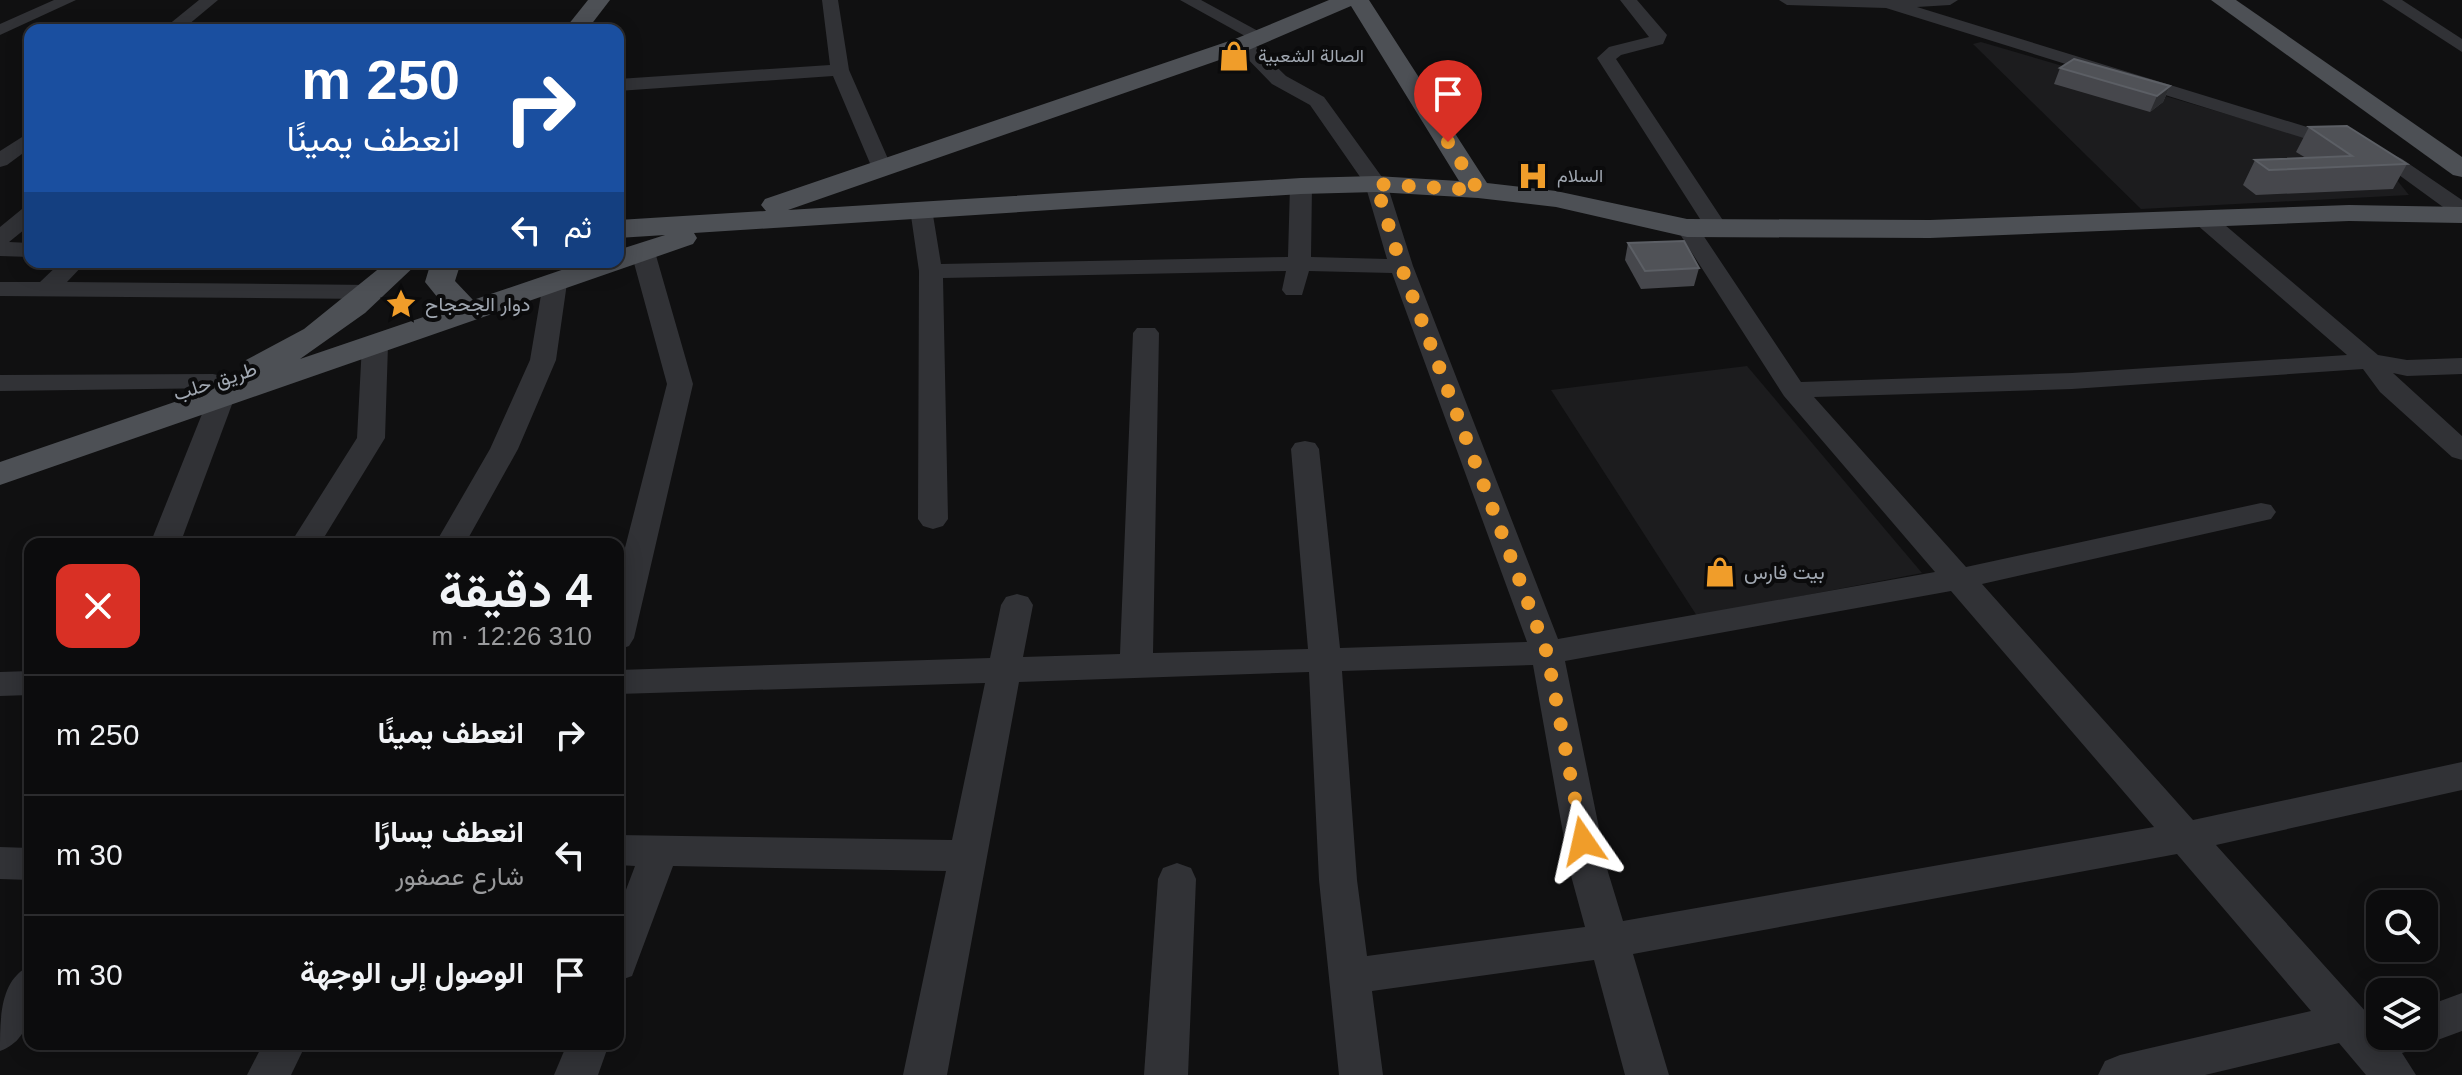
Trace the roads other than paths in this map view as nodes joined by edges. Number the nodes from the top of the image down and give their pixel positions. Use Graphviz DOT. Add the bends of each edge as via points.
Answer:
graph roads {
  1 [pos="68,0"];
  2 [pos="210,0"];
  3 [pos="599,0"];
  4 [pos="621,0"];
  5 [pos="830,0"];
  6 [pos="1188,0"];
  7 [pos="1348,0"];
  8 [pos="1358,0"];
  9 [pos="1628,0"];
  10 [pos="1787,0"];
  11 [pos="1950,0"];
  12 [pos="2222,0"];
  13 [pos="2390,0"];
  14 [pos="1881,1"];
  15 [pos="179,24"];
  16 [pos="580,24"];
  17 [pos="603,24"];
  18 [pos="0,30"];
  19 [pos="1252,41"];
  20 [pos="2462,47"];
  21 [pos="840,70"];
  22 [pos="624,85"];
  23 [pos="24,126"];
  24 [pos="0,134"];
  25 [pos="24,143"];
  26 [pos="0,161"];
  27 [pos="2395,163"];
  28 [pos="2455,164"];
  29 [pos="882,168"];
  30 [pos="1376,184"];
  31 [pos="1301,186"];
  32 [pos="1478,190"];
  33 [pos="2459,207"];
  34 [pos="921,209"];
  35 [pos="24,219"];
  36 [pos="2204,219"];
  37 [pos="727,222"];
  38 [pos="1702,228"];
  39 [pos="624,229"];
  40 [pos="0,238"];
  41 [pos="0,249"];
  42 [pos="24,250"];
  43 [pos="625,258"];
  44 [pos="1299,264"];
  45 [pos="1401,266"];
  46 [pos="68,268"];
  47 [pos="398,268"];
  48 [pos="444,268"];
  49 [pos="597,268"];
  50 [pos="931,271"];
  51 [pos="555,283"];
  52 [pos="0,289"];
  53 [pos="47,289"];
  54 [pos="1294,290"];
  55 [pos="372,292"];
  56 [pos="467,313"];
  57 [pos="1146,333"];
  58 [pos="375,345"];
  59 [pos="2370,361"];
  60 [pos="290,365"];
  61 [pos="2462,366"];
  62 [pos="0,383"];
  63 [pos="217,390"];
  64 [pos="1793,390"];
  65 [pos="1305,449"];
  66 [pos="2462,451"];
  67 [pos="0,453"];
  68 [pos="0,474"];
  69 [pos="2261,512"];
  70 [pos="933,519"];
  71 [pos="167,538"];
  72 [pos="309,538"];
  73 [pos="453,538"];
  74 [pos="1958,579"];
  75 [pos="1017,605"];
  76 [pos="624,613"];
  77 [pos="1547,653"];
  78 [pos="1325,660"];
  79 [pos="1136,666"];
  80 [pos="1004,670"];
  81 [pos="624,682"];
  82 [pos="24,683"];
  83 [pos="0,684"];
  84 [pos="2462,776"];
  85 [pos="2184,837"];
  86 [pos="624,850"];
  87 [pos="660,851"];
  88 [pos="967,856"];
  89 [pos="0,863"];
  90 [pos="24,864"];
  91 [pos="1177,879"];
  92 [pos="1609,941"];
  93 [pos="624,947"];
  94 [pos="1349,976"];
  95 [pos="24,994"];
  96 [pos="2462,1012"];
  97 [pos="2438,1021"];
  98 [pos="0,1032"];
  99 [pos="2366,1034"];
  100 [pos="2366,1046"];
  101 [pos="282,1050"];
  102 [pos="586,1050"];
  103 [pos="269,1075"];
  104 [pos="576,1075"];
  105 [pos="925,1075"];
  106 [pos="1166,1075"];
  107 [pos="1361,1075"];
  108 [pos="1647,1075"];
  109 [pos="2120,1075"];
  1 -- 18 [label="street"];
  2 -- 15 [label="street"];
  3 -- 16 [label="main road"];
  4 -- 17 [label="main road"];
  5 -- 21 [label="street"];
  6 -- 19 [label="street"];
  7 -- 19 [label="main road"];
  8 -- 32 [label="main road"];
  9 -- 38 [label="street" via="1657,40 1606,58"];
  10 -- 14 [label="street"];
  11 -- 14 [label="street"];
  12 -- 28 [label="main road"];
  13 -- 20 [label="street"];
  14 -- 27 [label="street"];
  19 -- 29 [label="main road"];
  19 -- 30 [label="street" via="1279,80 1317,101"];
  21 -- 22 [label="street"];
  21 -- 29 [label="street"];
  23 -- 24 [label="street"];
  25 -- 26 [label="street"];
  27 -- 28 [label="main road"];
  27 -- 33 [label="street"];
  29 -- 37 [label="main road"];
  30 -- 31 [label="main road"];
  30 -- 32 [label="main road"];
  30 -- 45 [label="street"];
  31 -- 34 [label="main road"];
  31 -- 44 [label="street"];
  32 -- 38 [label="main road" via="1556,199"];
  33 -- 36 [label="main road"];
  34 -- 37 [label="main road"];
  34 -- 50 [label="street"];
  35 -- 40 [label="street"];
  36 -- 38 [label="main road" via="1930,229"];
  36 -- 59 [label="street"];
  37 -- 39 [label="main road"];
  37 -- 43 [label="main road"];
  38 -- 64 [label="street"];
  41 -- 42 [label="street"];
  43 -- 76 [label="street" via="680,384"];
  44 -- 45 [label="street"];
  44 -- 50 [label="street"];
  44 -- 54 [label="street"];
  45 -- 77 [label="street"];
  46 -- 53 [label="street"];
  47 -- 55 [label="main road, طريق حلب"];
  48 -- 56 [label="main road" via="440,282"];
  49 -- 51 [label="main road"];
  50 -- 70 [label="street"];
  51 -- 56 [label="main road"];
  51 -- 73 [label="street" via="543,360 504,449"];
  52 -- 53 [label="street"];
  53 -- 55 [label="street"];
  55 -- 60 [label="main road, طريق حلب"];
  56 -- 58 [label="main road"];
  57 -- 79 [label="street"];
  58 -- 60 [label="main road"];
  58 -- 72 [label="street" via="371,438"];
  59 -- 61 [label="street" via="2407,368"];
  59 -- 64 [label="street" via="2072,381"];
  59 -- 66 [label="street" via="2389,386"];
  60 -- 63 [label="main road, طريق حلب"];
  62 -- 63 [label="street"];
  63 -- 67 [label="main road, طريق حلب"];
  63 -- 68 [label="main road, طريق حلب"];
  63 -- 71 [label="street"];
  64 -- 74 [label="street"];
  65 -- 78 [label="street"];
  69 -- 74 [label="street"];
  74 -- 77 [label="street"];
  74 -- 85 [label="street"];
  75 -- 80 [label="street"];
  77 -- 78 [label="street"];
  77 -- 92 [label="street" via="1589,872"];
  78 -- 79 [label="street"];
  78 -- 94 [label="street"];
  79 -- 80 [label="street"];
  80 -- 81 [label="street"];
  80 -- 88 [label="street"];
  82 -- 83 [label="street"];
  84 -- 85 [label="street"];
  85 -- 92 [label="street"];
  85 -- 99 [label="street"];
  86 -- 87 [label="street"];
  87 -- 88 [label="street"];
  87 -- 93 [label="street"];
  88 -- 105 [label="street"];
  89 -- 90 [label="street"];
  91 -- 106 [label="street"];
  92 -- 94 [label="street"];
  92 -- 108 [label="street"];
  94 -- 107 [label="street"];
  95 -- 98 [label="street"];
  96 -- 97 [label="street"];
  100 -- 109 [label="street"];
  101 -- 103 [label="street"];
  102 -- 104 [label="street"];
}
